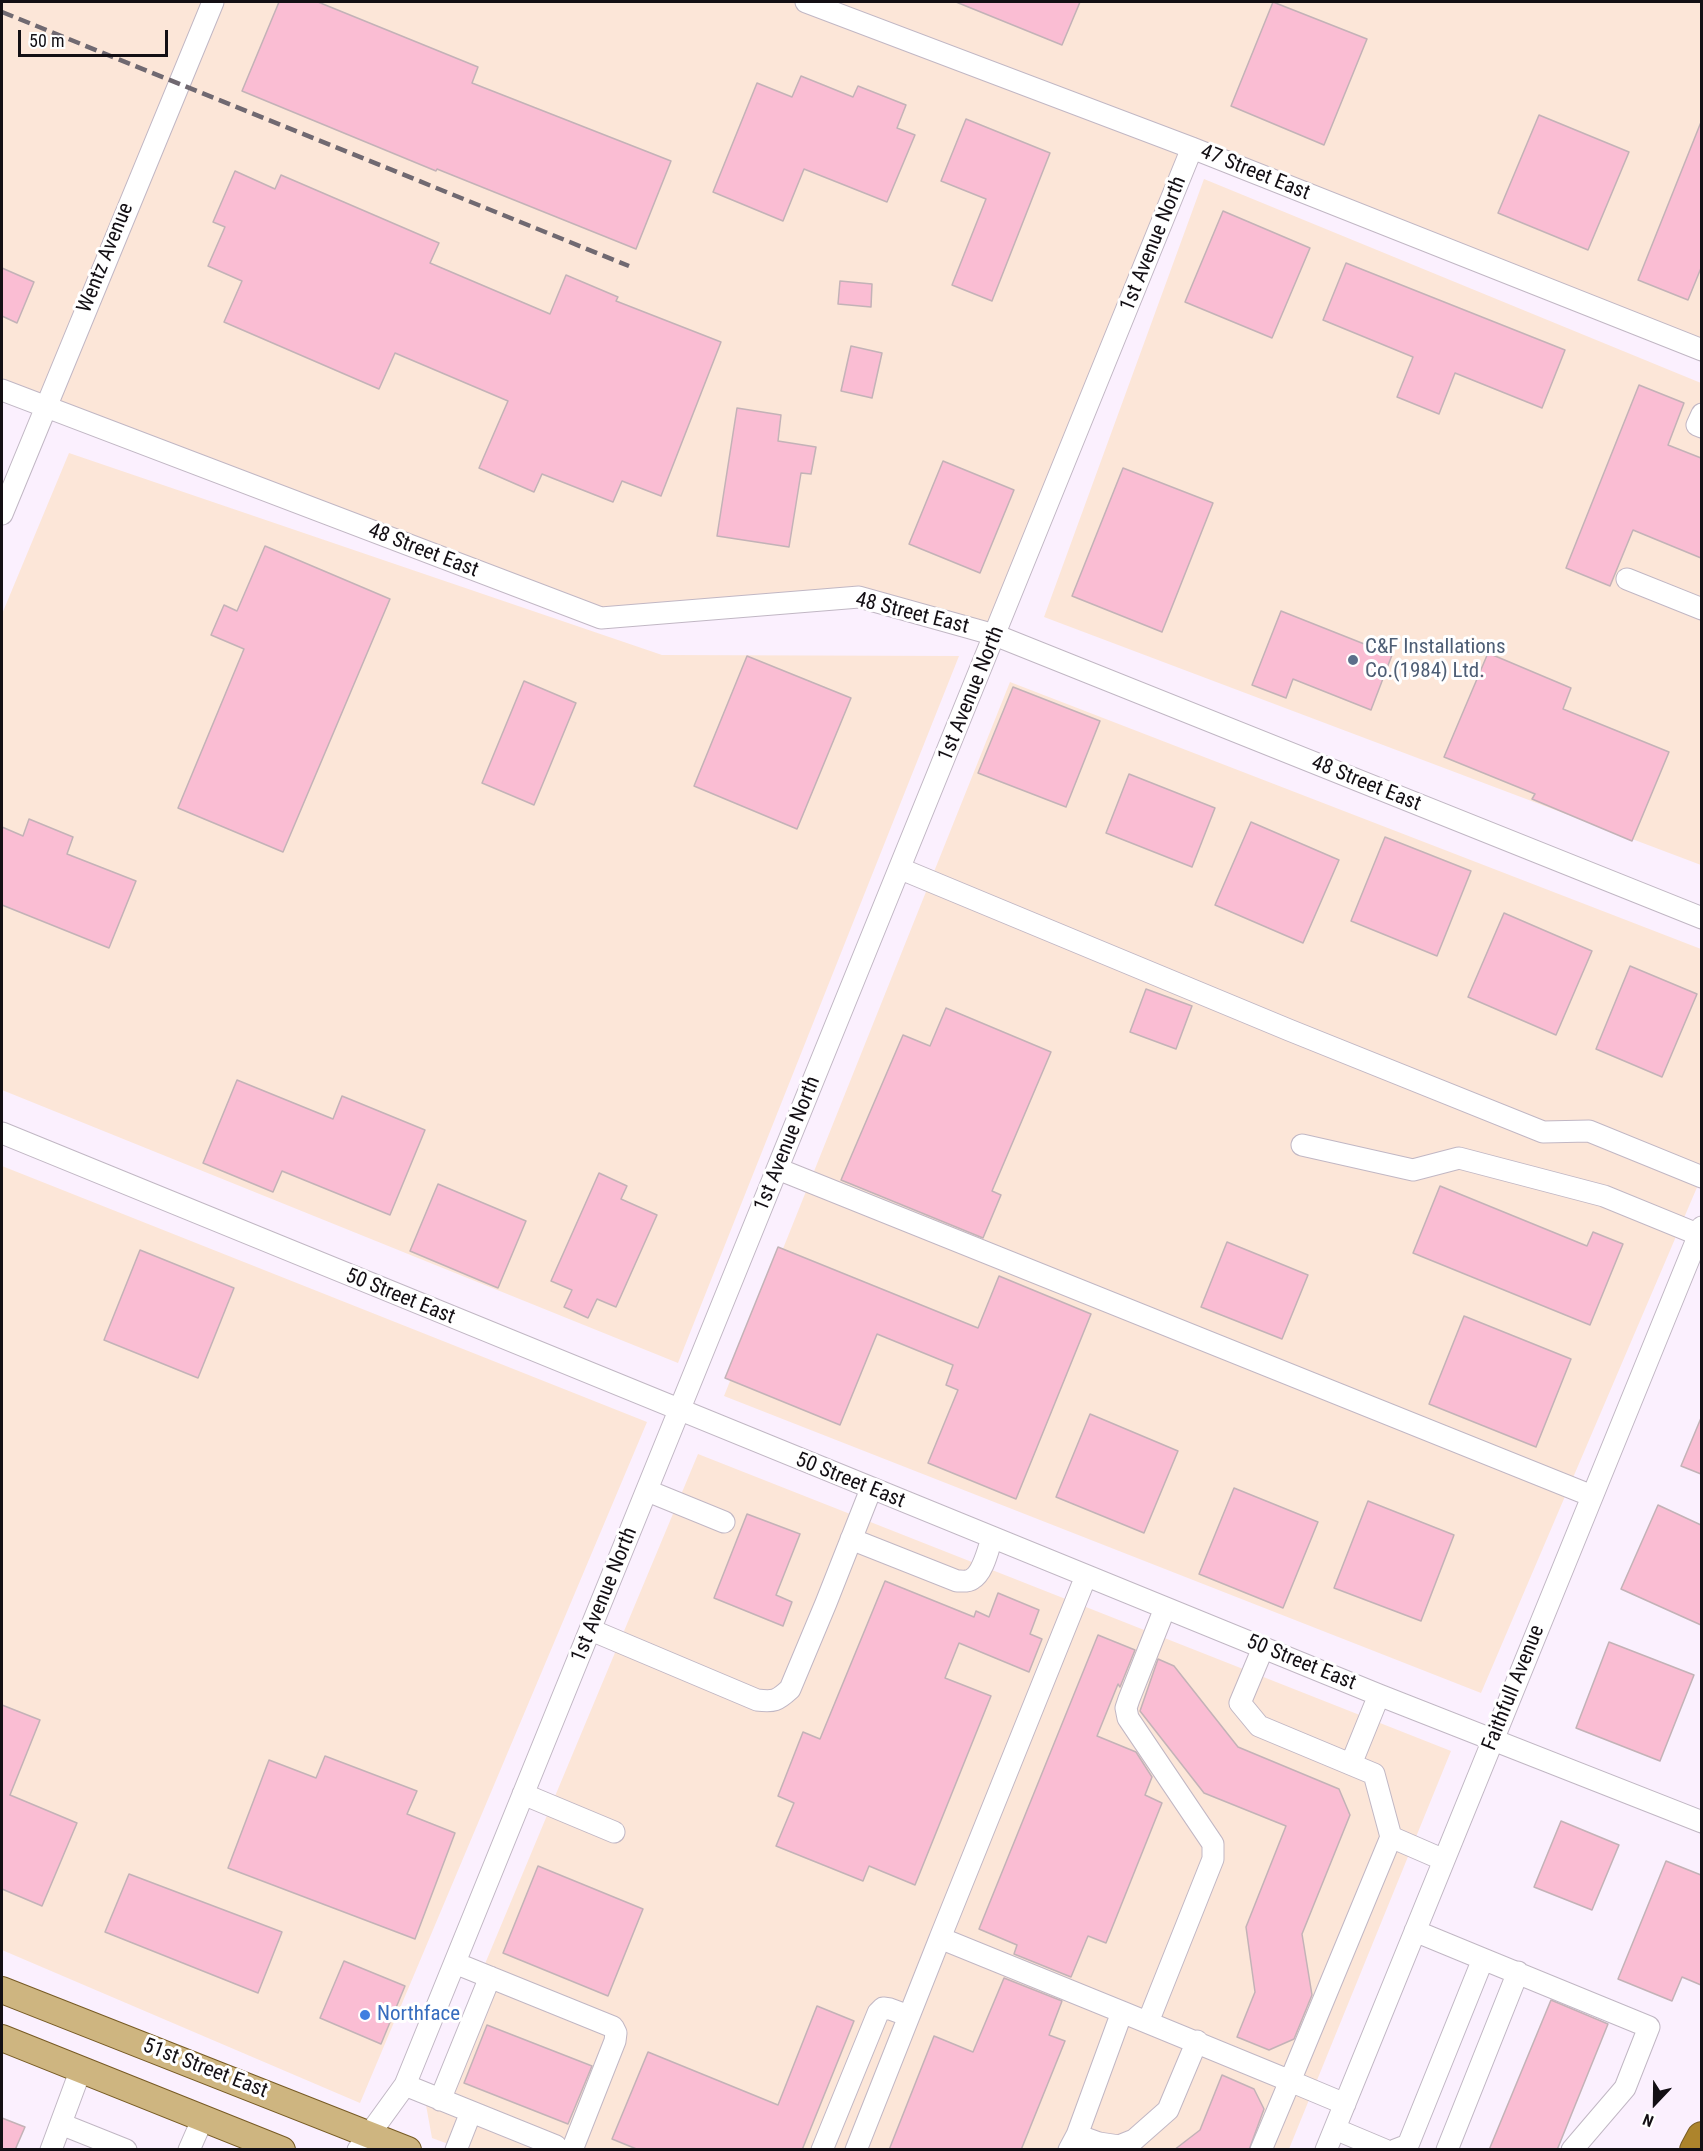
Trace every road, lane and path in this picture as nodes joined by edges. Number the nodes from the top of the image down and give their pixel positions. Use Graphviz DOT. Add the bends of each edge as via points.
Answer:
graph roads {
  1 [pos="213,2"];
  2 [pos="806,2"];
  3 [pos="1192,148"];
  4 [pos="1701,350"];
  5 [pos="2,390"];
  6 [pos="45,408"];
  7 [pos="1701,414"];
  8 [pos="1701,427"];
  9 [pos="2,514"];
  10 [pos="1627,579"];
  11 [pos="1701,609"];
  12 [pos="996,635"];
  13 [pos="901,869"];
  14 [pos="1701,918"];
  15 [pos="2,1133"];
  16 [pos="1302,1145"];
  17 [pos="778,1169"];
  18 [pos="1701,1177"];
  19 [pos="1700,1233"];
  20 [pos="680,1412"];
  21 [pos="871,1489"];
  22 [pos="648,1491"];
  23 [pos="1592,1496"];
  24 [pos="724,1522"];
  25 [pos="992,1538"];
  26 [pos="851,1539"];
  27 [pos="1086,1576"];
  28 [pos="1165,1608"];
  29 [pos="591,1630"];
  30 [pos="1263,1648"];
  31 [pos="1379,1695"];
  32 [pos="1493,1741"];
  33 [pos="1351,1764"];
  34 [pos="523,1794"];
  35 [pos="1701,1822"];
  36 [pos="614,1832"];
  37 [pos="1391,1837"];
  38 [pos="1444,1860"];
  39 [pos="1415,1931"];
  40 [pos="940,1938"];
  41 [pos="1483,1959"];
  42 [pos="455,1963"];
  43 [pos="1518,1972"];
  44 [pos="490,1977"];
  45 [pos="2,1990"];
  46 [pos="1122,2012"];
  47 [pos="909,2016"];
  48 [pos="1148,2022"];
  49 [pos="2,2038"];
  50 [pos="1197,2041"];
  51 [pos="81,2069"];
  52 [pos="1290,2081"];
  53 [pos="405,2085"];
  54 [pos="440,2100"];
  55 [pos="1345,2104"];
  56 [pos="471,2112"];
  57 [pos="203,2118"];
  58 [pos="61,2124"];
  59 [pos="1335,2129"];
  60 [pos="1701,2137"];
  61 [pos="364,2142"];
  62 [pos="1073,2142"];
  63 [pos="1407,2148"];
  64 [pos="561,2149"];
  65 [pos="51,2150"];
  66 [pos="126,2150"];
  67 [pos="189,2150"];
  68 [pos="282,2150"];
  69 [pos="408,2150"];
  70 [pos="456,2150"];
  71 [pos="822,2150"];
  72 [pos="856,2150"];
  73 [pos="1261,2150"];
  74 [pos="1326,2150"];
  75 [pos="1385,2150"];
  76 [pos="1447,2150"];
  77 [pos="1572,2150"];
  78 [pos="1695,2150"];
  1 -- 6 [label="street, Wentz Avenue"];
  2 -- 3 [label="street, 47 Street East"];
  3 -- 4 [label="street, 47 Street East"];
  3 -- 12 [label="street, 1st Avenue North"];
  5 -- 6 [label="street, 48 Street East"];
  6 -- 9 [label="street, Wentz Avenue"];
  6 -- 12 [label="street, 48 Street East" via="601,618 859,597"];
  7 -- 8 [label="street" via="1696,425"];
  10 -- 11 [label="street"];
  12 -- 13 [label="street, 1st Avenue North"];
  12 -- 14 [label="street, 48 Street East"];
  13 -- 17 [label="street, 1st Avenue North"];
  13 -- 18 [label="street" via="1543,1132 1589,1131"];
  15 -- 20 [label="street, 50 Street East"];
  16 -- 19 [label="street" via="1413,1170 1459,1158 1604,1196"];
  17 -- 20 [label="street, 1st Avenue North"];
  17 -- 23 [label="street"];
  19 -- 23 [label="street, Faithfull Avenue"];
  20 -- 21 [label="street, 50 Street East"];
  20 -- 22 [label="street, 1st Avenue North"];
  21 -- 25 [label="street, 50 Street East"];
  21 -- 26 [label="street"];
  22 -- 24 [label="street"];
  22 -- 29 [label="street, 1st Avenue North"];
  23 -- 32 [label="street, Faithfull Avenue"];
  25 -- 26 [label="street" via="979,1571 966,1581 957,1581"];
  25 -- 27 [label="street, 50 Street East"];
  26 -- 29 [label="street" via="790,1689 772,1702 757,1700"];
  27 -- 28 [label="street, 50 Street East"];
  27 -- 40 [label="street"];
  28 -- 30 [label="street, 50 Street East"];
  28 -- 48 [label="street" via="1126,1708 1128,1718 1213,1844 1213,1859"];
  29 -- 34 [label="street, 1st Avenue North"];
  30 -- 31 [label="street, 50 Street East"];
  30 -- 33 [label="street" via="1240,1703 1259,1726"];
  31 -- 32 [label="street, 50 Street East"];
  31 -- 33 [label="street"];
  32 -- 35 [label="street, 50 Street East"];
  32 -- 38 [label="street, Faithfull Avenue"];
  33 -- 37 [label="street" via="1374,1774"];
  34 -- 36 [label="street"];
  34 -- 42 [label="street, 1st Avenue North"];
  37 -- 38 [label="street"];
  37 -- 52 [label="street"];
  38 -- 39 [label="street, Faithfull Avenue"];
  39 -- 41 [label="street"];
  39 -- 55 [label="street, Faithfull Avenue"];
  40 -- 46 [label="street"];
  40 -- 47 [label="street"];
  41 -- 43 [label="street"];
  41 -- 63 [label="street"];
  42 -- 44 [label="street"];
  42 -- 53 [label="street, 1st Avenue North"];
  43 -- 76 [label="street"];
  43 -- 77 [label="street" via="1649,2027 1625,2088"];
  44 -- 54 [label="street"];
  44 -- 64 [label="street" via="613,2027 616,2033 574,2145"];
  45 -- 61 [label="main road, 51st Street East"];
  46 -- 48 [label="street"];
  46 -- 62 [label="street"];
  47 -- 71 [label="street" via="890,2008 878,2013"];
  47 -- 72 [label="street"];
  48 -- 50 [label="street"];
  49 -- 51 [label="main road"];
  50 -- 52 [label="street"];
  50 -- 62 [label="street" via="1168,2110 1134,2140 1119,2145"];
  51 -- 57 [label="main road"];
  51 -- 58 [label="street"];
  52 -- 55 [label="street"];
  52 -- 73 [label="street"];
  53 -- 54 [label="street"];
  53 -- 61 [label="street, 1st Avenue North"];
  54 -- 56 [label="street"];
  55 -- 59 [label="street, Faithfull Avenue"];
  56 -- 64 [label="street"];
  56 -- 70 [label="street"];
  57 -- 67 [label="street"];
  57 -- 68 [label="main road"];
  58 -- 65 [label="street"];
  58 -- 66 [label="street"];
  59 -- 74 [label="street, Faithfull Avenue"];
  59 -- 75 [label="street"];
  60 -- 78 [label="highway"];
  61 -- 69 [label="main road, 51st Street East"];
}
